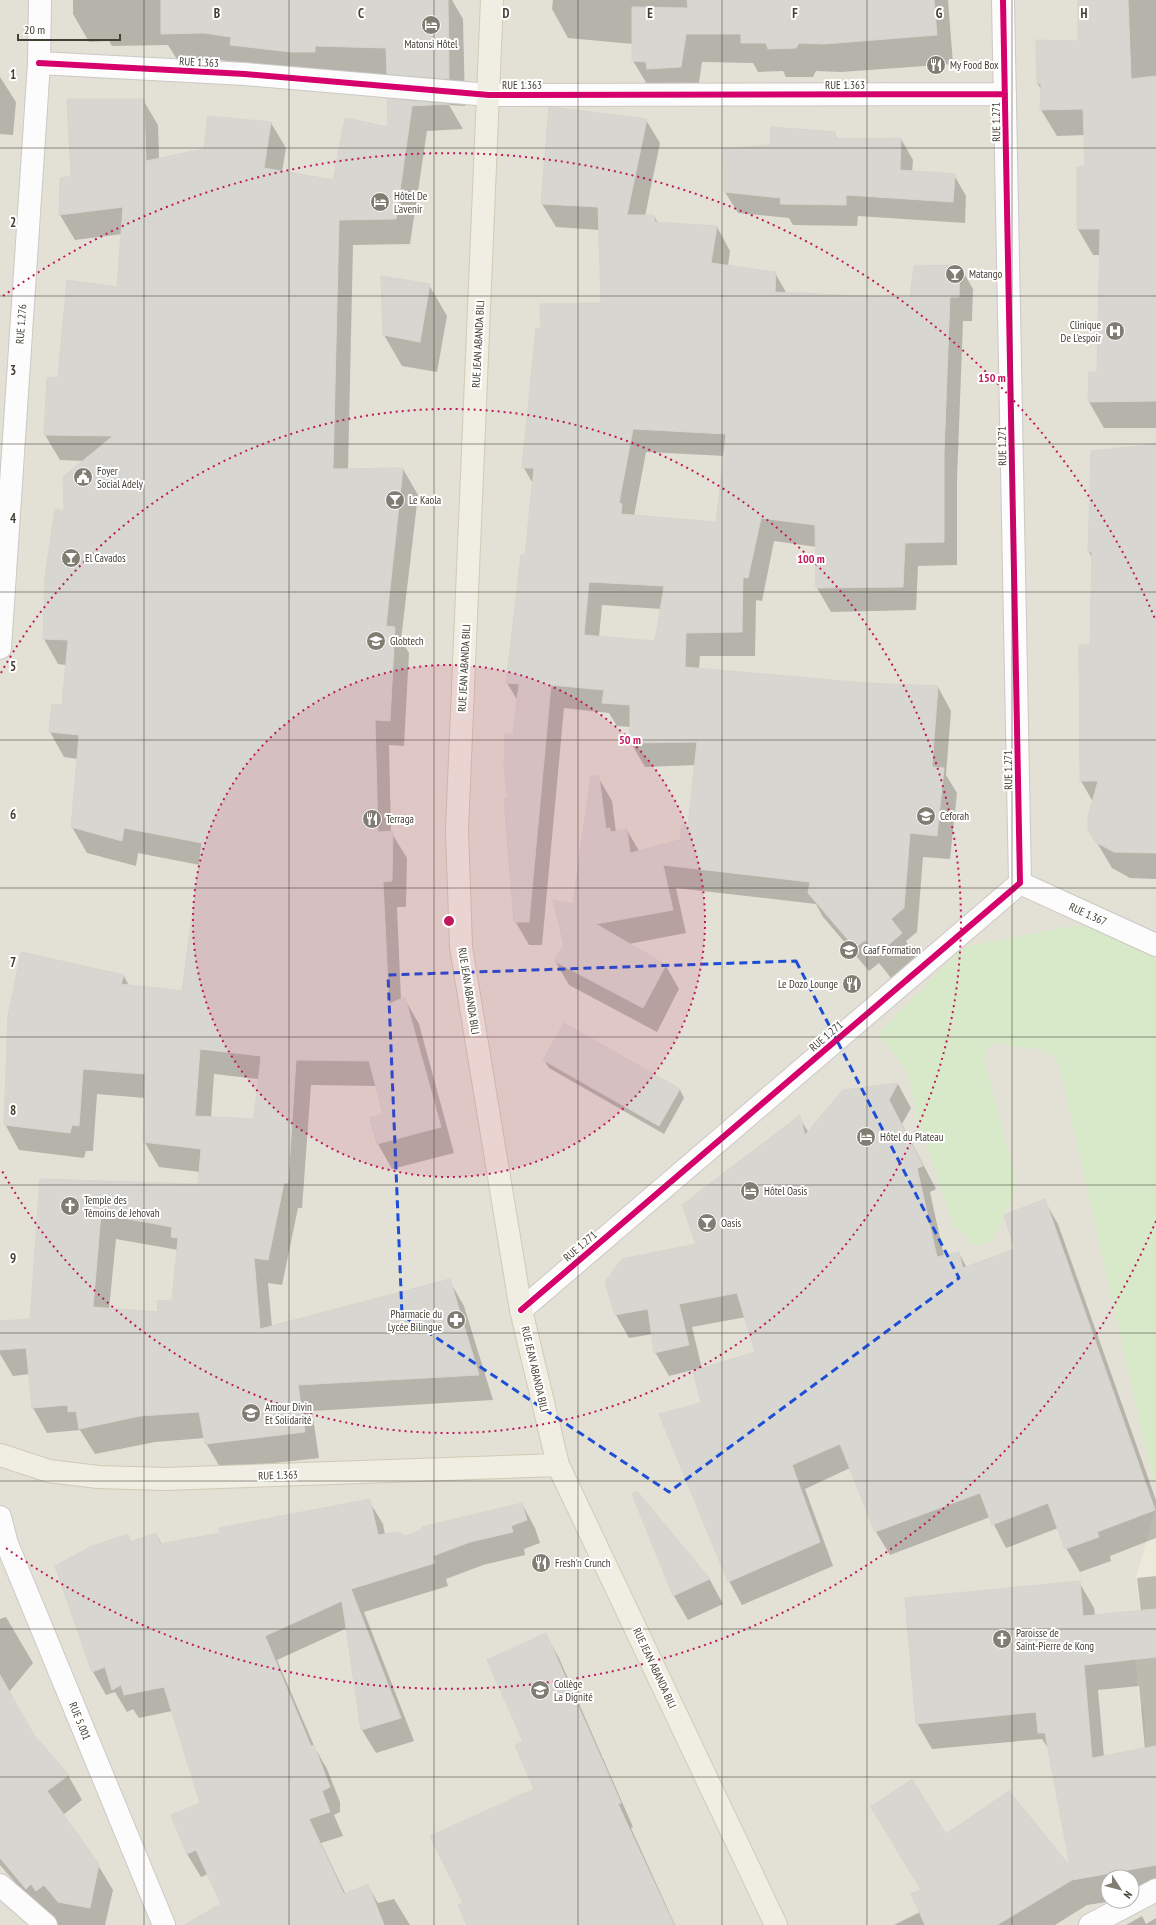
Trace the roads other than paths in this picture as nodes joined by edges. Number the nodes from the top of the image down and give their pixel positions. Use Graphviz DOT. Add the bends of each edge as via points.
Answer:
graph roads {
  1 [pos="40,0"];
  2 [pos="492,0"];
  3 [pos="1003,0"];
  4 [pos="39,63"];
  5 [pos="1006,94"];
  6 [pos="489,95"];
  7 [pos="0,648"];
  8 [pos="1020,883"];
  9 [pos="1156,945"];
  10 [pos="522,1310"];
  11 [pos="0,1454"];
  12 [pos="558,1465"];
  13 [pos="0,1517"];
  14 [pos="0,1885"];
  15 [pos="1156,1890"];
  16 [pos="46,1925"];
  17 [pos="164,1925"];
  18 [pos="776,1925"];
  19 [pos="1090,1925"];
  1 -- 4 [label="street, RUE 1.276"];
  2 -- 6 [label="main road, RUE JEAN ABANDA BILI"];
  3 -- 5 [label="street, RUE 1.271"];
  4 -- 6 [label="street, RUE 1.363" via="244,74"];
  4 -- 7 [label="street, RUE 1.276"];
  5 -- 6 [label="street, RUE 1.363"];
  5 -- 8 [label="street, RUE 1.271"];
  6 -- 10 [label="main road, RUE JEAN ABANDA BILI" via="457,830 461,947"];
  8 -- 9 [label="street, RUE 1.367"];
  8 -- 10 [label="street, RUE 1.271"];
  10 -- 12 [label="main road, RUE JEAN ABANDA BILI"];
  11 -- 12 [label="main road, RUE 1.363" via="49,1471 98,1477 157,1479"];
  12 -- 18 [label="main road, RUE JEAN ABANDA BILI"];
  13 -- 17 [label="street, RUE 5.001" via="7,1544"];
  14 -- 16 [label="street"];
  15 -- 19 [label="street"];
}
